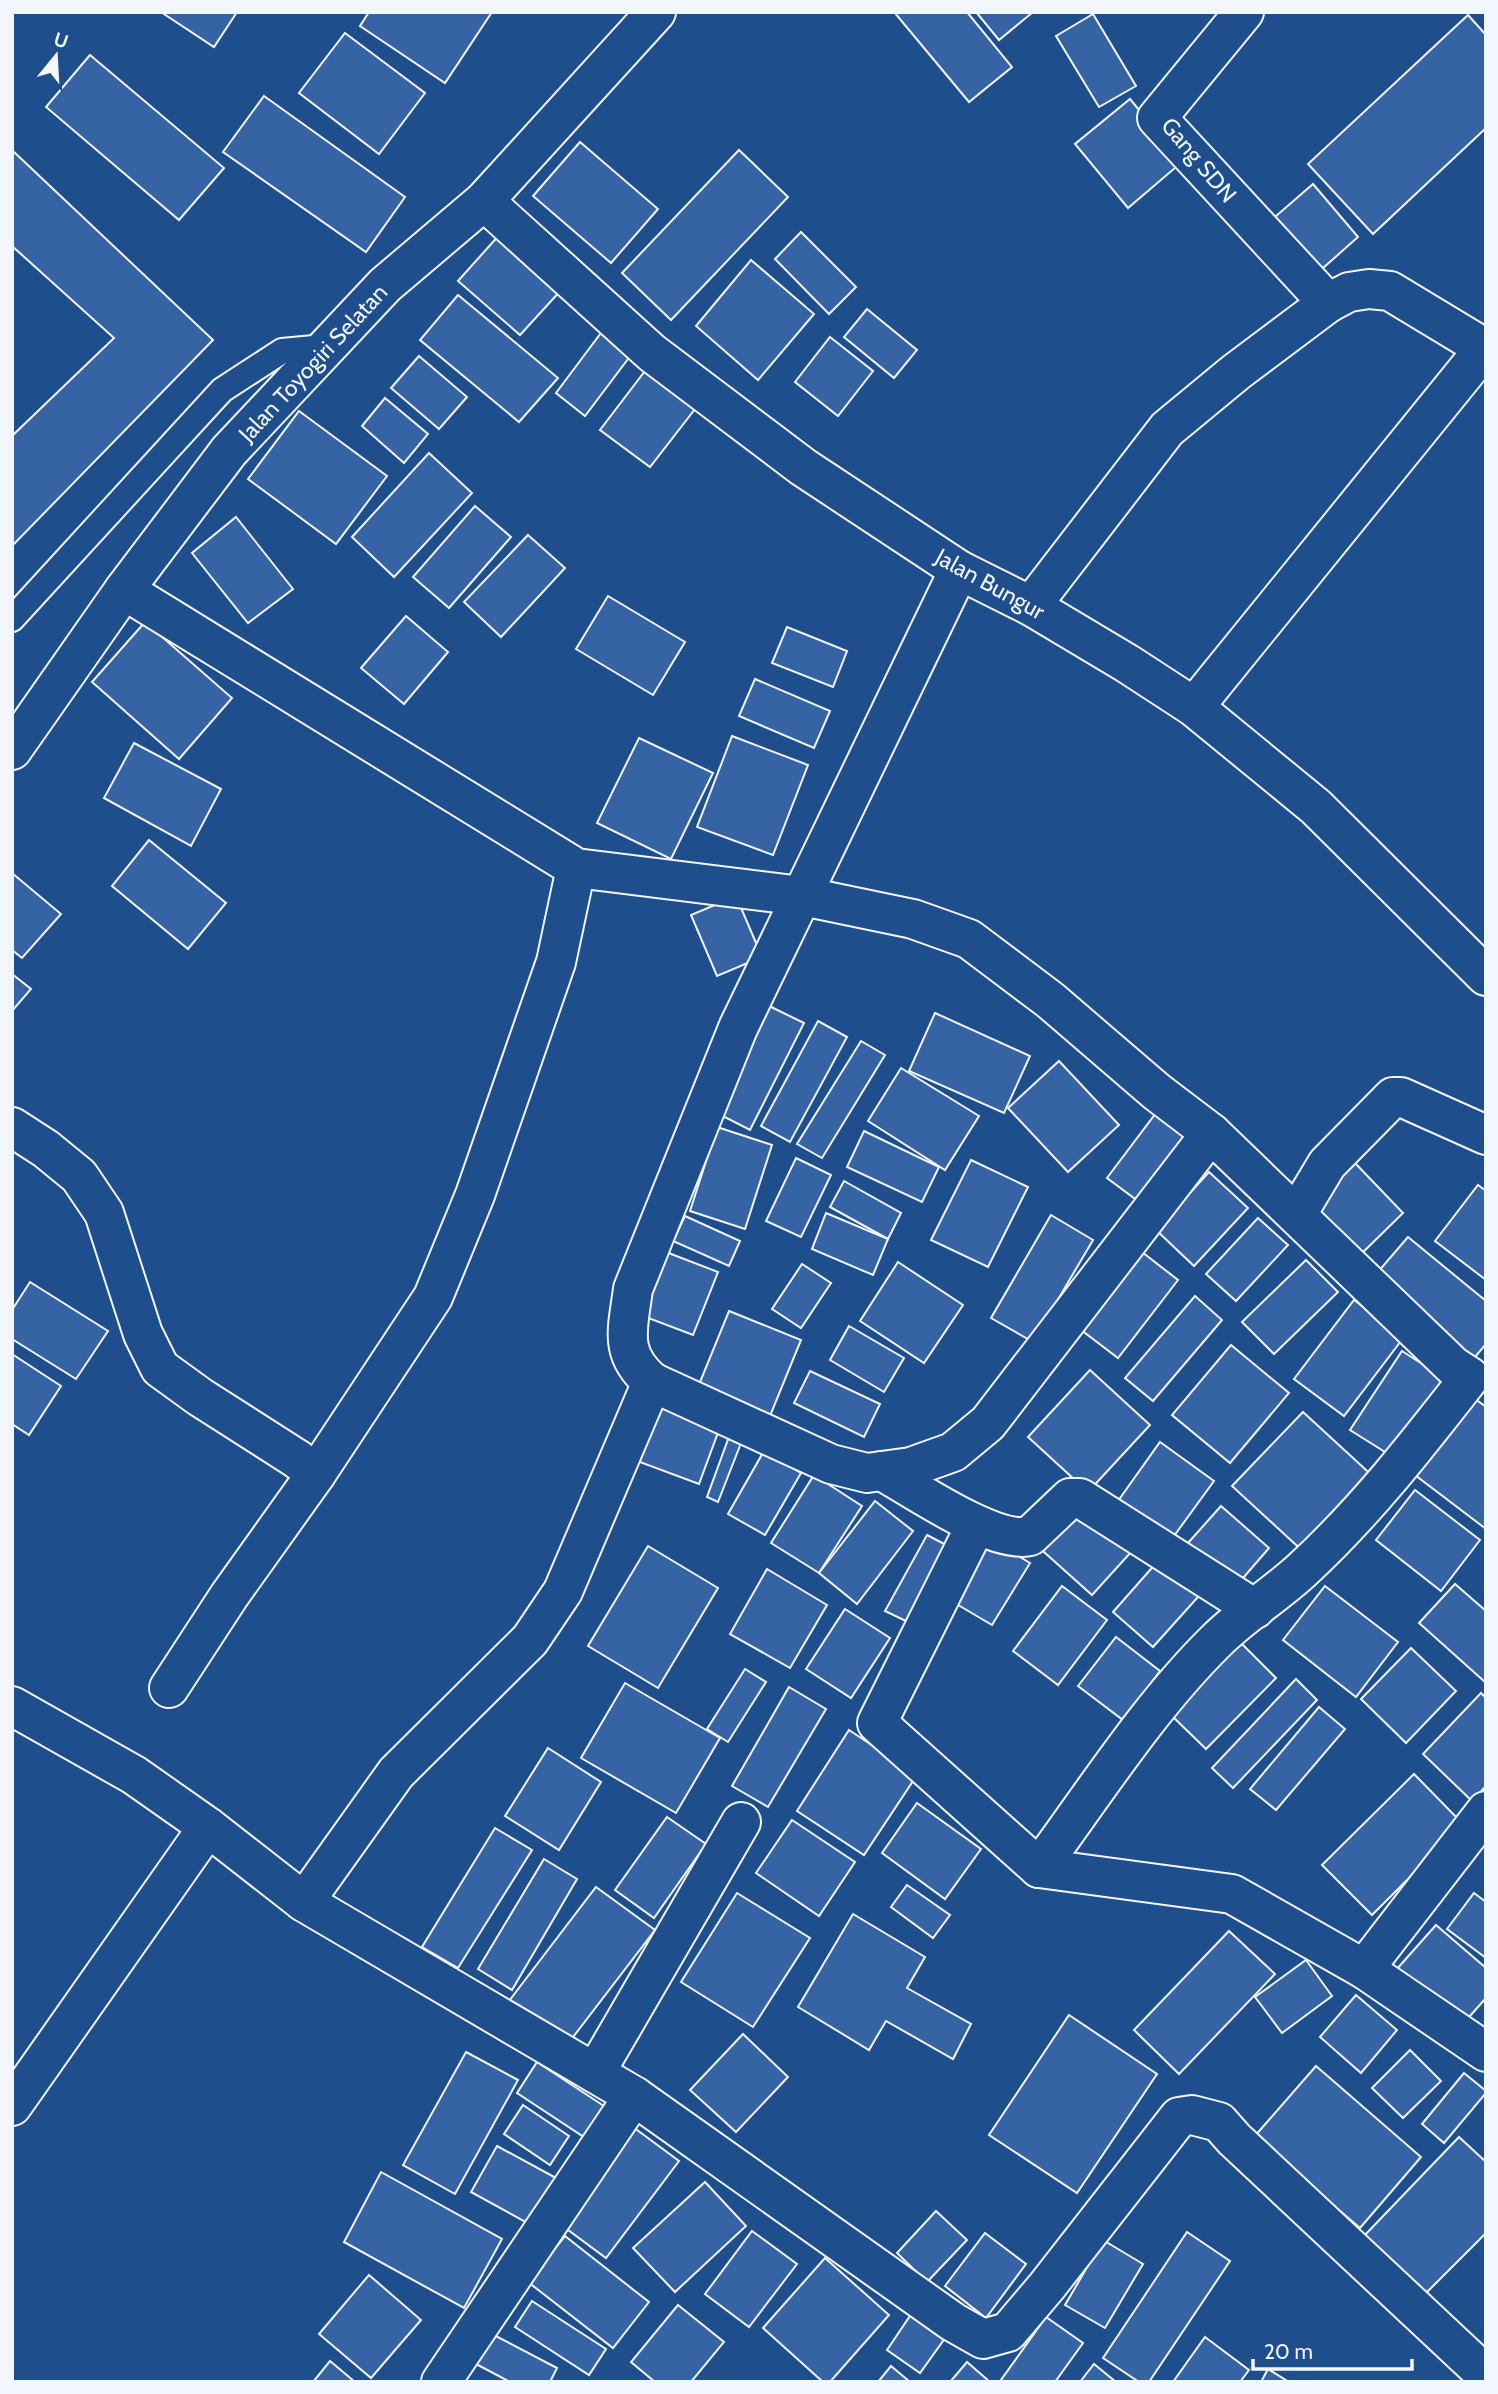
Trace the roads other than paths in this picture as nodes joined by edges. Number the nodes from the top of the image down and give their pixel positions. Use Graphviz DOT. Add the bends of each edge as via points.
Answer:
graph roads {
  1 [pos="656,12"];
  2 [pos="1244,12"];
  3 [pos="484,201"];
  4 [pos="1328,303"];
  5 [pos="325,347"];
  6 [pos="1485,349"];
  7 [pos="959,570"];
  8 [pos="124,590"];
  9 [pos="1031,606"];
  10 [pos="12,619"];
  11 [pos="1195,707"];
  12 [pos="12,750"];
  13 [pos="576,869"];
  14 [pos="802,896"];
  15 [pos="1486,976"];
  16 [pos="12,1127"];
  17 [pos="1211,1133"];
  18 [pos="1486,1135"];
  19 [pos="1297,1214"];
  20 [pos="652,1382"];
  21 [pos="1478,1383"];
  22 [pos="882,1471"];
  23 [pos="316,1474"];
  24 [pos="976,1525"];
  25 [pos="1255,1609"];
  26 [pos="169,1688"];
  27 [pos="12,1706"];
  28 [pos="1486,1811"];
  29 [pos="741,1822"];
  30 [pos="208,1827"];
  31 [pos="1040,1868"];
  32 [pos="304,1902"];
  33 [pos="1364,1969"];
  34 [pos="1486,2052"];
  35 [pos="595,2073"];
  36 [pos="634,2096"];
  37 [pos="12,2106"];
  38 [pos="1486,2375"];
  39 [pos="451,2379"];
  1 -- 3 [label="street, Jalan Toyogiri Selatan"];
  2 -- 4 [label="street, Gang SDN" via="1157,118"];
  3 -- 5 [label="street, Jalan Toyogiri Selatan" via="385,285"];
  3 -- 7 [label="street, Jalan Bungur" via="652,353 803,467"];
  4 -- 6 [label="street" via="1349,292 1390,291"];
  4 -- 9 [label="street" via="1167,429"];
  5 -- 8 [label="street, Jalan Toyogiri Selatan" via="229,452"];
  5 -- 10 [label="lane" via="282,351 222,390"];
  6 -- 11 [label="street"];
  7 -- 9 [label="street, Jalan Bungur"];
  7 -- 14 [label="street"];
  8 -- 12 [label="street, Jalan Toyogiri Selatan"];
  8 -- 13 [label="street"];
  9 -- 11 [label="street, Jalan Bungur"];
  11 -- 15 [label="street, Jalan Bungur" via="1316,807"];
  13 -- 14 [label="street"];
  13 -- 23 [label="street" via="547,989 475,1195 433,1297"];
  14 -- 17 [label="street" via="914,919 969,939"];
  14 -- 20 [label="street" via="738,1028 633,1289 627,1335 631,1359"];
  16 -- 23 [label="street" via="79,1176 104,1213 143,1334 160,1368"];
  17 -- 19 [label="street"];
  17 -- 22 [label="street" via="988,1423 953,1452 911,1467"];
  18 -- 19 [label="street" via="1393,1097 1327,1164"];
  19 -- 21 [label="street" via="1453,1366"];
  20 -- 22 [label="street" via="831,1464"];
  20 -- 32 [label="street" via="563,1591 537,1631 396,1773"];
  21 -- 25 [label="street" via="1345,1529"];
  22 -- 24 [label="street"];
  23 -- 26 [label="street"];
  24 -- 25 [label="street" via="1022,1538 1030,1536 1070,1498 1080,1498"];
  24 -- 31 [label="street" via="877,1723"];
  25 -- 31 [label="street" via="1217,1640 1166,1696"];
  27 -- 30 [label="street" via="134,1775"];
  28 -- 33 [label="street"];
  29 -- 35 [label="street"];
  30 -- 32 [label="street"];
  30 -- 37 [label="street"];
  31 -- 33 [label="street" via="1232,1895"];
  32 -- 35 [label="street"];
  33 -- 34 [label="street"];
  35 -- 36 [label="street"];
  36 -- 38 [label="street" via="983,2339 1008,2332 1179,2117 1192,2115 1219,2122"];
  36 -- 39 [label="street"];
}
